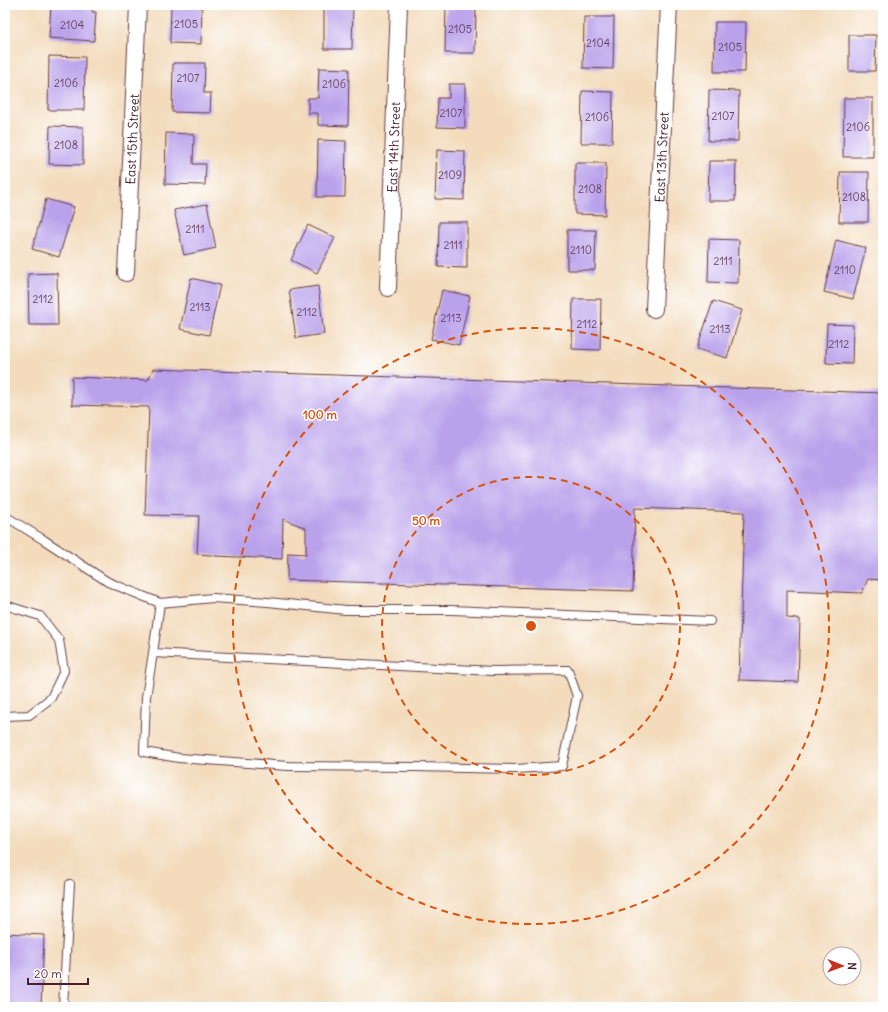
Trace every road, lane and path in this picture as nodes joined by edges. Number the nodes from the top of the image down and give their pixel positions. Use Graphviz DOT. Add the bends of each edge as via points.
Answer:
graph roads {
  1 [pos="138,5"];
  2 [pos="399,5"];
  3 [pos="669,5"];
  4 [pos="126,273"];
  5 [pos="388,288"];
  6 [pos="654,309"];
  7 [pos="5,516"];
  8 [pos="160,603"];
  9 [pos="5,606"];
  10 [pos="710,621"];
  11 [pos="152,652"];
  12 [pos="5,716"];
  13 [pos="70,884"];
  14 [pos="63,1007"];
  1 -- 4 [label="street, East 15th Street"];
  2 -- 5 [label="street, East 14th Street"];
  3 -- 6 [label="street, East 13th Street"];
  7 -- 8 [label="lane" via="108,582"];
  8 -- 10 [label="lane" via="213,598 346,610 452,610"];
  8 -- 11 [label="lane"];
  9 -- 12 [label="lane" via="40,616 59,640 64,671 51,698 28,715"];
  11 -- 11 [label="lane" via="492,671 568,670 577,696 562,766 516,769 288,766 179,758 144,752 146,697"];
  13 -- 14 [label="lane"];
}
